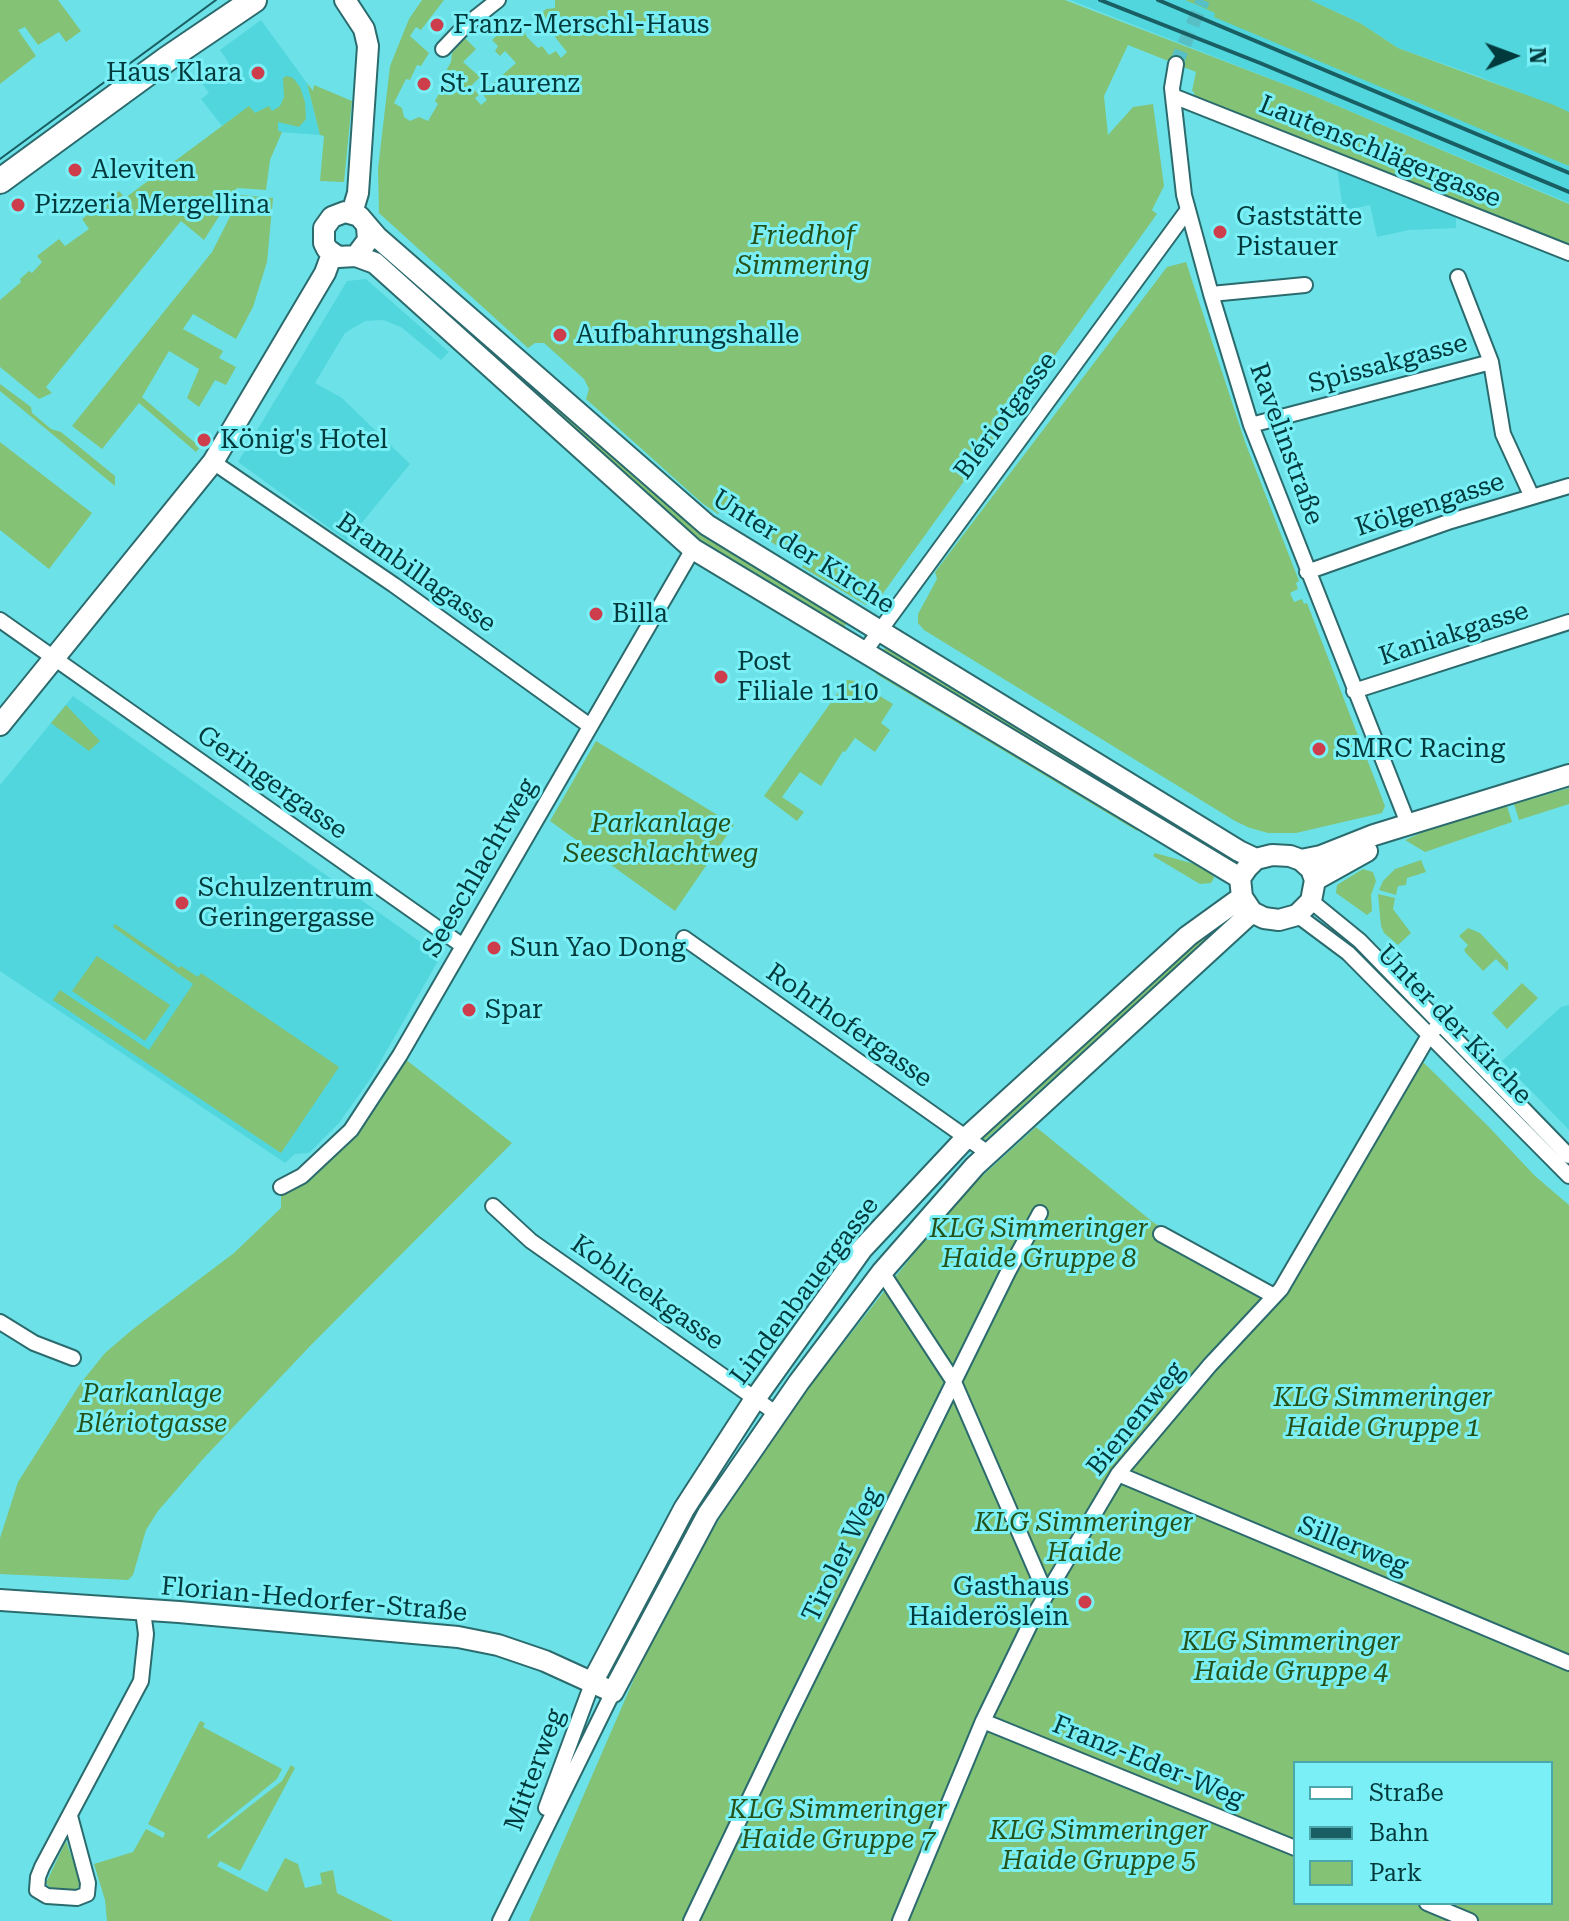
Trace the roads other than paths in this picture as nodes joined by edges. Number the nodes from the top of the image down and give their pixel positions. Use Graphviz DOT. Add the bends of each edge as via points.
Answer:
graph roads {
  1 [pos="254,0"];
  2 [pos="345,0"];
  3 [pos="489,2"];
  4 [pos="443,49"];
  5 [pos="1176,64"];
  6 [pos="1173,96"];
  7 [pos="0,181"];
  8 [pos="1187,211"];
  9 [pos="360,220"];
  10 [pos="1569,253"];
  11 [pos="332,254"];
  12 [pos="356,256"];
  13 [pos="1458,277"];
  14 [pos="1305,285"];
  15 [pos="1211,294"];
  16 [pos="1491,362"];
  17 [pos="1251,425"];
  18 [pos="213,462"];
  19 [pos="1569,486"];
  20 [pos="1532,497"];
  21 [pos="693,549"];
  22 [pos="1307,572"];
  23 [pos="0,620"];
  24 [pos="1569,622"];
  25 [pos="878,630"];
  26 [pos="865,651"];
  27 [pos="54,660"];
  28 [pos="1354,691"];
  29 [pos="0,725"];
  30 [pos="590,726"];
  31 [pos="1569,775"];
  32 [pos="1407,827"];
  33 [pos="1256,859"];
  34 [pos="1301,860"];
  35 [pos="1315,880"];
  36 [pos="1244,896"];
  37 [pos="1304,908"];
  38 [pos="684,938"];
  39 [pos="463,946"];
  40 [pos="1441,1022"];
  41 [pos="1428,1037"];
  42 [pos="966,1138"];
  43 [pos="988,1153"];
  44 [pos="1569,1156"];
  45 [pos="1569,1176"];
  46 [pos="281,1187"];
  47 [pos="493,1206"];
  48 [pos="1040,1213"];
  49 [pos="1161,1234"];
  50 [pos="882,1272"];
  51 [pos="1274,1296"];
  52 [pos="0,1322"];
  53 [pos="73,1358"];
  54 [pos="954,1382"];
  55 [pos="755,1399"];
  56 [pos="777,1414"];
  57 [pos="1118,1474"];
  58 [pos="1046,1594"];
  59 [pos="0,1600"];
  60 [pos="143,1611"];
  61 [pos="1569,1663"];
  62 [pos="593,1681"];
  63 [pos="613,1692"];
  64 [pos="983,1721"];
  65 [pos="70,1816"];
  66 [pos="1293,1847"];
  67 [pos="521,1875"];
  68 [pos="1432,1905"];
  69 [pos="500,1921"];
  70 [pos="691,1921"];
  71 [pos="900,1921"];
  72 [pos="1470,1921"];
  1 -- 7 [label="main road"];
  2 -- 9 [label="main road" via="364,29 368,46"];
  3 -- 4 [label="street"];
  5 -- 6 [label="street, Ravelinstraße"];
  6 -- 8 [label="street, Ravelinstraße"];
  6 -- 10 [label="street, Lautenschlägergasse"];
  8 -- 15 [label="street, Ravelinstraße"];
  8 -- 25 [label="street, Blériotgasse"];
  9 -- 11 [label="main road" via="345,212 332,217 324,228 324,243"];
  9 -- 12 [label="main road" via="368,240"];
  9 -- 25 [label="main road, Unter der Kirche" via="707,525"];
  11 -- 12 [label="main road"];
  11 -- 18 [label="main road"];
  12 -- 21 [label="main road, Unter der Kirche" via="375,263"];
  13 -- 16 [label="street"];
  14 -- 15 [label="street"];
  15 -- 17 [label="street, Ravelinstraße"];
  16 -- 17 [label="street, Spissakgasse"];
  16 -- 20 [label="street" via="1503,434"];
  17 -- 22 [label="street, Ravelinstraße"];
  18 -- 27 [label="main road"];
  18 -- 30 [label="street, Brambillagasse"];
  19 -- 20 [label="street, Kölgengasse"];
  20 -- 22 [label="street, Kölgengasse"];
  21 -- 26 [label="main road, Unter der Kirche"];
  21 -- 30 [label="street, Seeschlachtweg"];
  22 -- 28 [label="street, Ravelinstraße"];
  23 -- 27 [label="street, Geringergasse"];
  24 -- 28 [label="street, Kaniakgasse"];
  25 -- 26 [label="street, Blériotgasse"];
  25 -- 33 [label="main road, Unter der Kirche"];
  26 -- 36 [label="main road, Unter der Kirche"];
  27 -- 29 [label="main road"];
  27 -- 39 [label="street, Geringergasse"];
  28 -- 32 [label="street, Ravelinstraße"];
  30 -- 39 [label="street, Seeschlachtweg"];
  31 -- 32 [label="main road"];
  32 -- 34 [label="main road"];
  32 -- 35 [label="main road"];
  33 -- 34 [label="main road" via="1272,855"];
  33 -- 36 [label="main road"];
  34 -- 35 [label="main road"];
  35 -- 37 [label="main road"];
  36 -- 37 [label="main road, Unter der Kirche" via="1264,918 1279,920"];
  36 -- 42 [label="main road, Lindenbauergasse" via="1188,936"];
  36 -- 43 [label="main road, Lindenbauergasse"];
  37 -- 40 [label="street, Unter der Kirche" via="1360,941"];
  37 -- 41 [label="street, Unter der Kirche"];
  38 -- 42 [label="street, Rohrhofergasse"];
  39 -- 46 [label="street, Seeschlachtweg" via="351,1130 302,1176"];
  40 -- 41 [label="street, Bienenweg"];
  40 -- 44 [label="street, Unter der Kirche"];
  41 -- 45 [label="street, Unter der Kirche"];
  41 -- 51 [label="street, Bienenweg"];
  42 -- 43 [label="street, Rohrhofergasse"];
  42 -- 55 [label="main road, Lindenbauergasse" via="862,1249"];
  43 -- 50 [label="main road, Lindenbauergasse"];
  47 -- 55 [label="street, Koblicekgasse" via="531,1241"];
  48 -- 54 [label="street, Tiroler Weg"];
  49 -- 51 [label="street"];
  50 -- 54 [label="street"];
  50 -- 56 [label="main road, Lindenbauergasse"];
  51 -- 57 [label="street, Bienenweg"];
  52 -- 53 [label="street"];
  54 -- 58 [label="street"];
  54 -- 70 [label="street, Tiroler Weg"];
  55 -- 56 [label="street, Koblicekgasse"];
  55 -- 62 [label="main road, Lindenbauergasse" via="684,1509"];
  56 -- 63 [label="main road, Lindenbauergasse" via="708,1514"];
  57 -- 58 [label="street, Bienenweg"];
  57 -- 61 [label="street, Sillerweg"];
  58 -- 64 [label="street, Bienenweg"];
  59 -- 60 [label="main road, Florian-Hedorfer-Straße"];
  60 -- 62 [label="main road, Florian-Hedorfer-Straße" via="458,1637 498,1645"];
  60 -- 65 [label="street" via="141,1681"];
  62 -- 63 [label="main road, Florian-Hedorfer-Straße"];
  62 -- 67 [label="street, Mitterweg"];
  63 -- 67 [label="street, Mitterweg"];
  64 -- 66 [label="street, Franz-Eder-Weg"];
  64 -- 71 [label="street, Bienenweg"];
  65 -- 65 [label="street" via="38,1877 37,1890 47,1896 87,1894"];
  67 -- 69 [label="street, Mitterweg"];
  68 -- 72 [label="street"];
}
